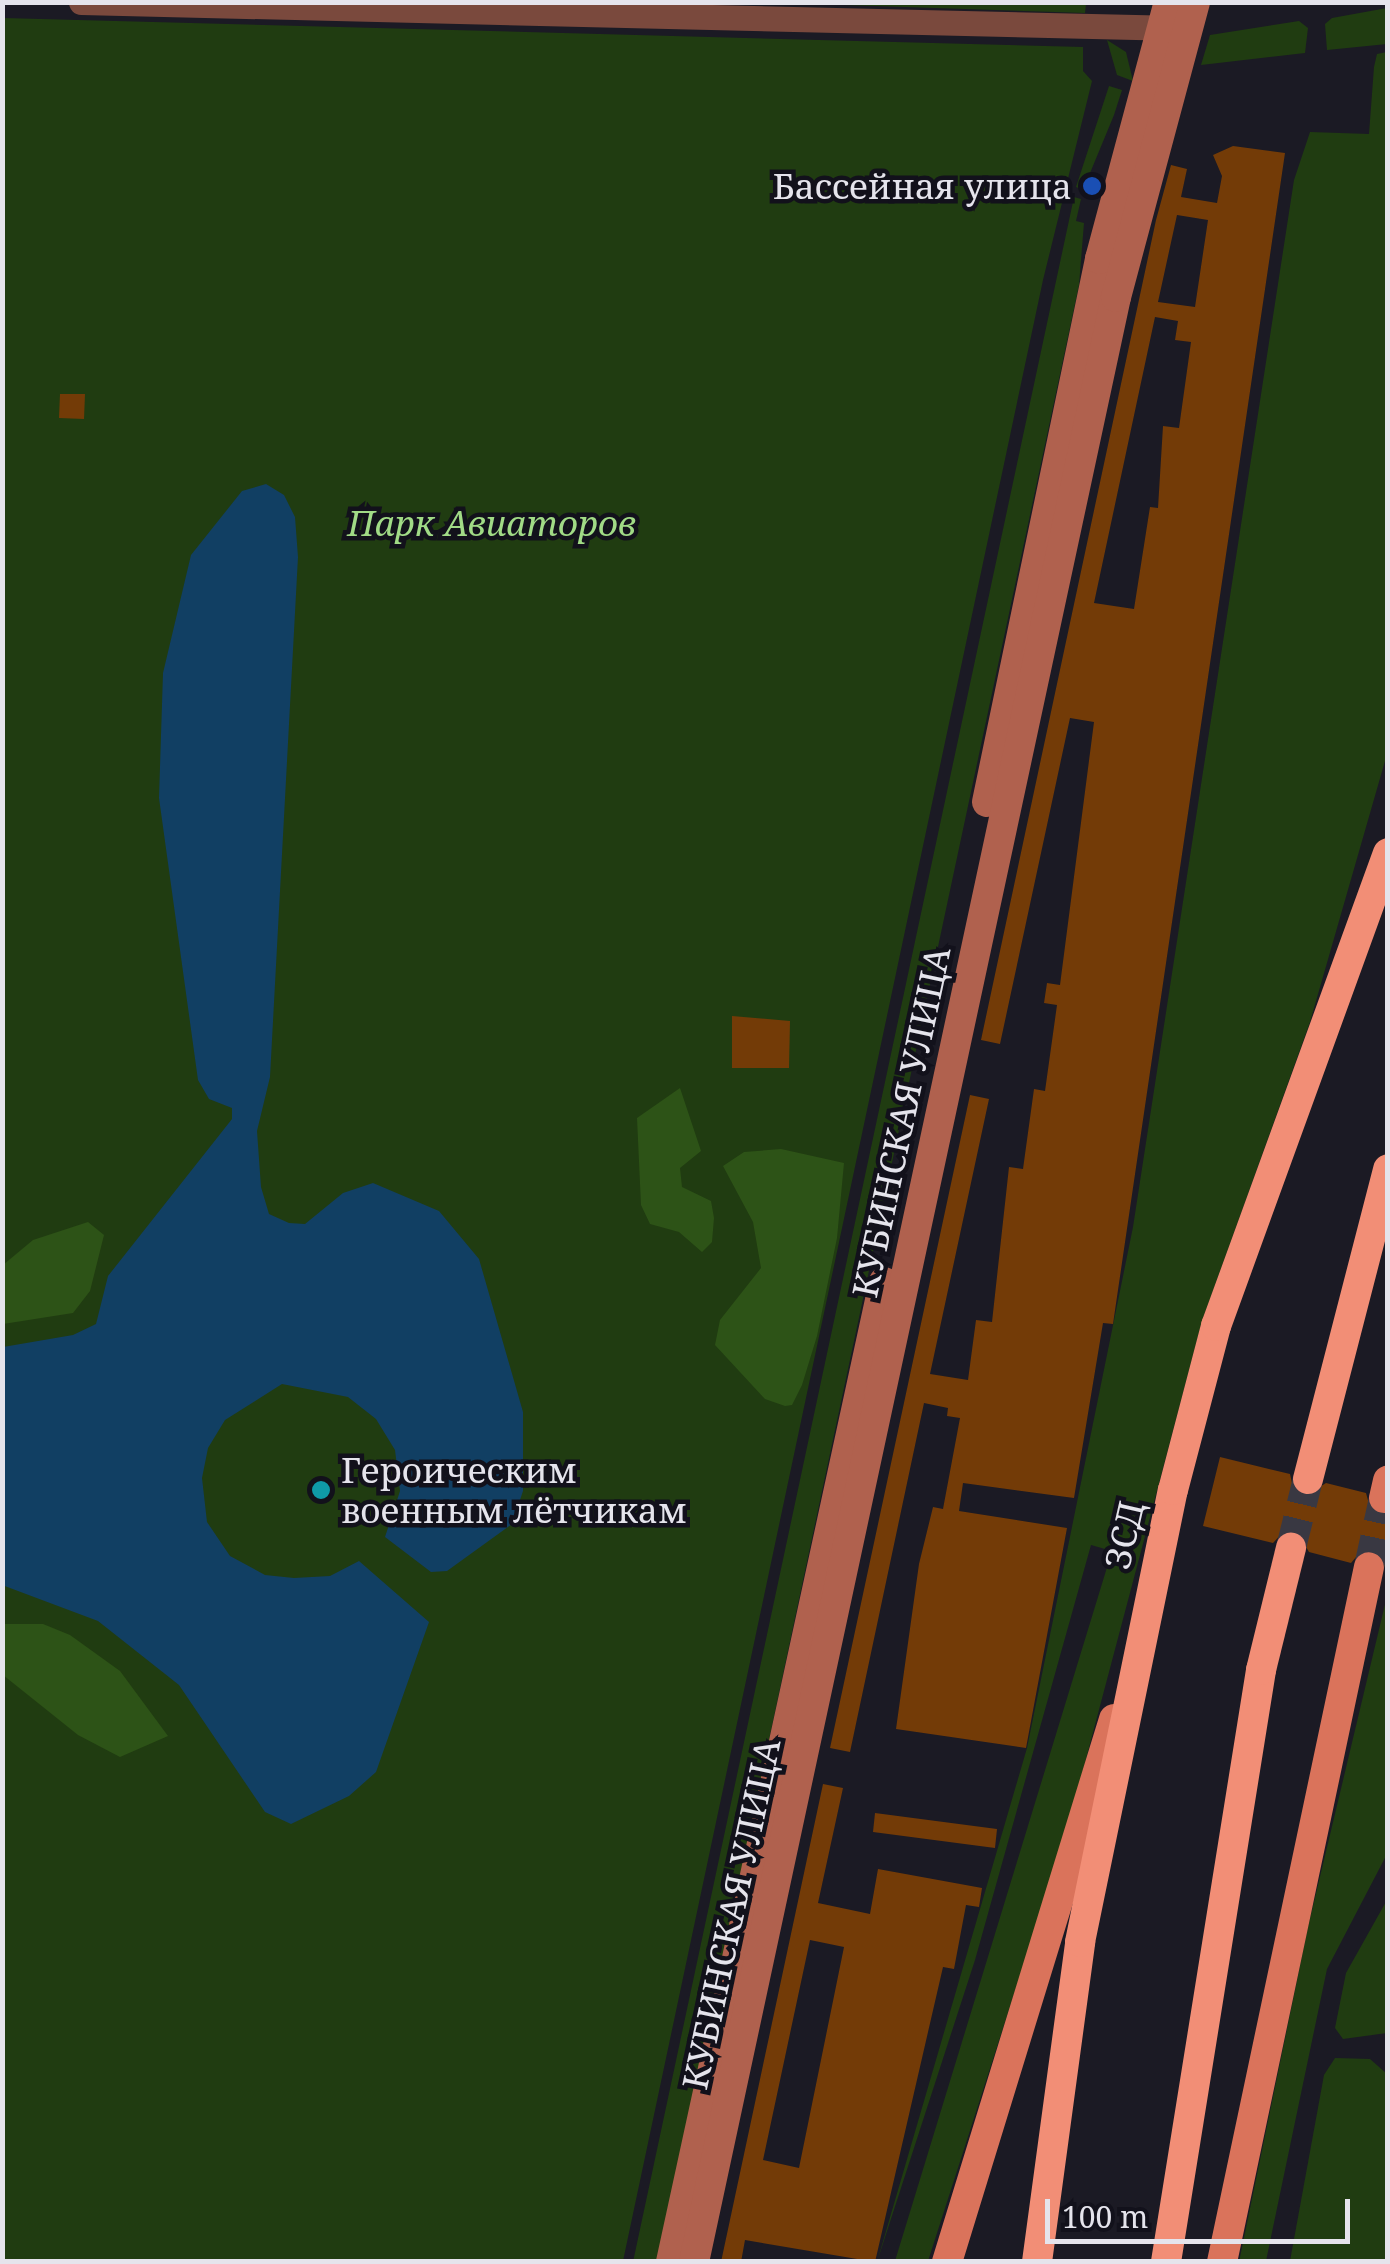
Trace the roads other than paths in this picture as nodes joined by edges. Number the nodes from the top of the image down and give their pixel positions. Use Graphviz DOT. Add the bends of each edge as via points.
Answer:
graph roads {
  1 [pos="82,2"];
  2 [pos="1179,15"];
  3 [pos="1388,853"];
  4 [pos="1388,1169"];
  5 [pos="1308,1479"];
  6 [pos="1291,1548"];
  7 [pos="1369,1568"];
  8 [pos="1136,1649"];
  9 [pos="672,2262"];
  10 [pos="694,2262"];
  11 [pos="947,2262"];
  12 [pos="1037,2262"];
  13 [pos="1166,2262"];
  14 [pos="1222,2262"];
  1 -- 2 [label="street"];
  2 -- 9 [label="main road, КУБИНСКАЯ УЛИЦА" via="1098,269"];
  2 -- 10 [label="main road, КУБИНСКАЯ УЛИЦА"];
  3 -- 8 [label="highway, ЗСД" via="1216,1326"];
  4 -- 5 [label="highway"];
  6 -- 13 [label="highway" via="1261,1670"];
  7 -- 14 [label="main road"];
  8 -- 11 [label="main road"];
  8 -- 12 [label="highway, ЗСД" via="1080,1942"];
}
